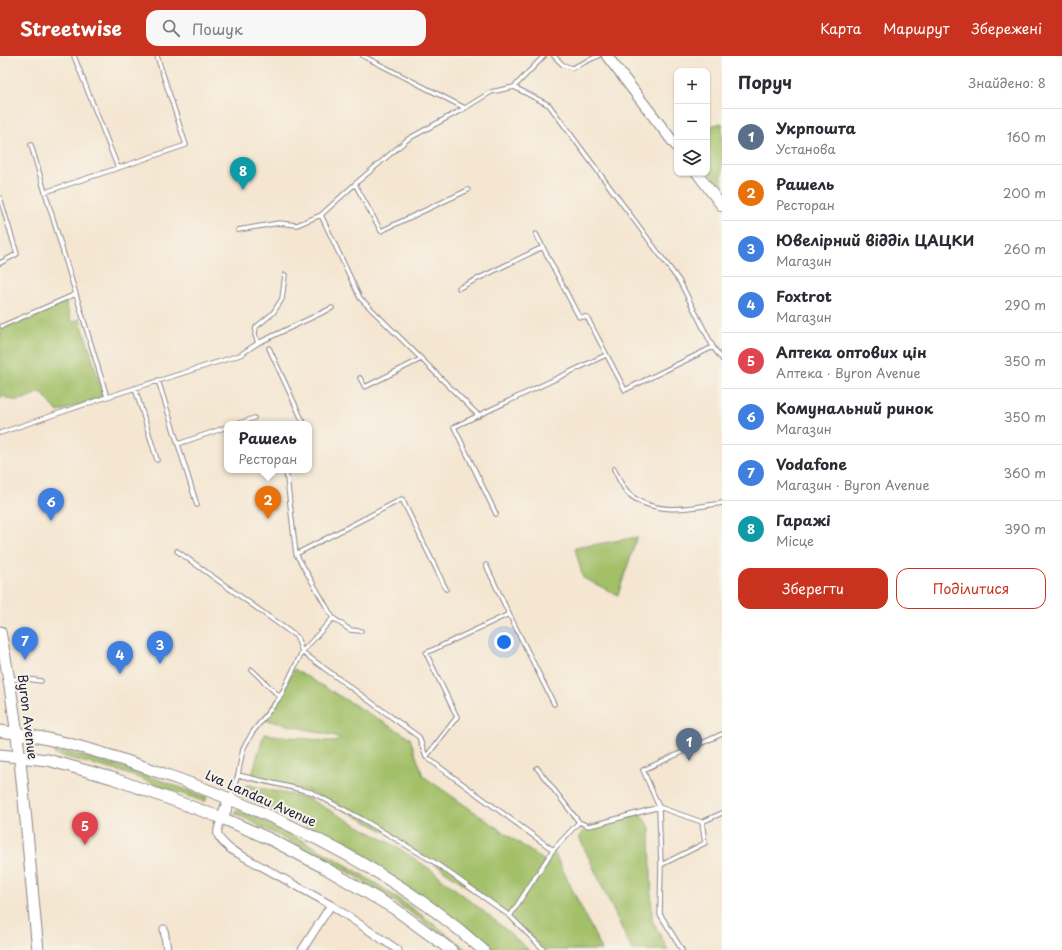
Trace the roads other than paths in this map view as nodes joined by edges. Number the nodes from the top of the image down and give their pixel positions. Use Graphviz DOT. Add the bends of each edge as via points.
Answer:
graph roads {
  1 [pos="74,56"];
  2 [pos="157,56"];
  3 [pos="363,56"];
  4 [pos="544,56"];
  5 [pos="554,56"];
  6 [pos="598,56"];
  7 [pos="607,56"];
  8 [pos="514,88"];
  9 [pos="465,108"];
  10 [pos="674,143"];
  11 [pos="31,145"];
  12 [pos="118,168"];
  13 [pos="699,176"];
  14 [pos="355,184"];
  15 [pos="468,190"];
  16 [pos="45,192"];
  17 [pos="0,198"];
  18 [pos="722,206"];
  19 [pos="321,215"];
  20 [pos="238,230"];
  21 [pos="536,234"];
  22 [pos="543,247"];
  23 [pos="0,263"];
  24 [pos="284,275"];
  25 [pos="459,288"];
  26 [pos="76,294"];
  27 [pos="332,308"];
  28 [pos="2,326"];
  29 [pos="258,343"];
  30 [pos="713,347"];
  31 [pos="270,348"];
  32 [pos="606,355"];
  33 [pos="421,359"];
  34 [pos="722,359"];
  35 [pos="360,378"];
  36 [pos="158,380"];
  37 [pos="135,388"];
  38 [pos="107,397"];
  39 [pos="479,416"];
  40 [pos="254,418"];
  41 [pos="246,421"];
  42 [pos="303,421"];
  43 [pos="224,428"];
  44 [pos="0,433"];
  45 [pos="178,444"];
  46 [pos="157,460"];
  47 [pos="614,469"];
  48 [pos="286,473"];
  49 [pos="722,503"];
  50 [pos="196,505"];
  51 [pos="496,514"];
  52 [pos="177,551"];
  53 [pos="296,554"];
  54 [pos="486,565"];
  55 [pos="446,589"];
  56 [pos="509,614"];
  57 [pos="333,618"];
  58 [pos="362,631"];
  59 [pos="0,632"];
  60 [pos="302,652"];
  61 [pos="252,670"];
  62 [pos="10,680"];
  63 [pos="41,682"];
  64 [pos="280,697"];
  65 [pos="554,704"];
  66 [pos="0,731"];
  67 [pos="17,733"];
  68 [pos="722,734"];
  69 [pos="0,755"];
  70 [pos="426,756"];
  71 [pos="19,757"];
  72 [pos="537,768"];
  73 [pos="238,775"];
  74 [pos="230,798"];
  75 [pos="659,807"];
  76 [pos="722,813"];
  77 [pos="222,818"];
  78 [pos="579,822"];
  79 [pos="702,822"];
  80 [pos="553,850"];
  81 [pos="661,865"];
  82 [pos="331,905"];
  83 [pos="510,916"];
  84 [pos="164,929"];
  85 [pos="38,950"];
  86 [pos="167,950"];
  87 [pos="302,950"];
  88 [pos="398,950"];
  89 [pos="451,950"];
  90 [pos="483,950"];
  91 [pos="544,950"];
  92 [pos="682,950"];
  1 -- 12 [label="lane"];
  2 -- 12 [label="lane" via="186,145"];
  3 -- 9 [label="lane"];
  4 -- 8 [label="lane"];
  5 -- 6 [label="lane" via="563,65 572,68"];
  7 -- 10 [label="street"];
  8 -- 9 [label="lane" via="491,92"];
  8 -- 30 [label="lane" via="549,105 680,282"];
  9 -- 14 [label="lane" via="408,139"];
  11 -- 16 [label="lane"];
  12 -- 16 [label="lane"];
  13 -- 18 [label="street"];
  14 -- 15 [label="lane" via="381,231"];
  14 -- 19 [label="lane"];
  16 -- 26 [label="lane"];
  17 -- 23 [label="lane" via="17,254"];
  19 -- 20 [label="lane" via="297,225 279,224"];
  19 -- 33 [label="lane" via="360,298"];
  21 -- 22 [label="lane"];
  22 -- 25 [label="lane"];
  22 -- 32 [label="lane" via="579,317 587,317"];
  24 -- 29 [label="lane" via="282,299 273,313 256,327"];
  26 -- 28 [label="lane"];
  26 -- 38 [label="lane"];
  27 -- 29 [label="lane"];
  29 -- 36 [label="lane" via="240,355"];
  30 -- 32 [label="lane" via="625,390"];
  30 -- 34 [label="lane"];
  31 -- 42 [label="lane"];
  32 -- 39 [label="lane"];
  33 -- 35 [label="lane" via="365,387"];
  33 -- 39 [label="lane"];
  36 -- 37 [label="lane"];
  36 -- 45 [label="lane"];
  37 -- 38 [label="lane"];
  37 -- 46 [label="lane"];
  38 -- 44 [label="lane"];
  39 -- 51 [label="lane" via="454,427"];
  40 -- 41 [label="lane"];
  43 -- 45 [label="lane"];
  45 -- 50 [label="lane"];
  47 -- 49 [label="lane" via="629,495 651,508 686,509"];
  48 -- 53 [label="lane"];
  52 -- 60 [label="lane" via="297,637"];
  53 -- 55 [label="lane" via="402,499"];
  53 -- 57 [label="lane"];
  54 -- 56 [label="lane"];
  56 -- 65 [label="lane"];
  56 -- 70 [label="lane" via="426,653 456,717"];
  57 -- 58 [label="lane" via="350,630"];
  57 -- 60 [label="lane"];
  59 -- 62 [label="main road, Byron Avenue"];
  60 -- 64 [label="lane"];
  60 -- 70 [label="lane" via="419,737"];
  61 -- 64 [label="lane"];
  62 -- 63 [label="lane" via="21,678"];
  62 -- 67 [label="main road, Byron Avenue"];
  64 -- 73 [label="lane" via="243,749"];
  66 -- 67 [label="main road, Lva Landau Avenue"];
  67 -- 71 [label="main road, Byron Avenue"];
  67 -- 74 [label="main road, Lva Landau Avenue" via="117,756"];
  68 -- 75 [label="lane" via="643,770"];
  69 -- 71 [label="main road"];
  70 -- 80 [label="lane"];
  71 -- 77 [label="main road" via="48,760 112,778"];
  71 -- 85 [label="main road, Byron Avenue"];
  72 -- 78 [label="lane"];
  73 -- 74 [label="lane"];
  73 -- 83 [label="lane" via="311,792 362,818 434,862"];
  74 -- 77 [label="main road"];
  74 -- 90 [label="main road, Lva Landau Avenue" via="334,847 406,891"];
  75 -- 78 [label="lane" via="588,826"];
  75 -- 79 [label="lane"];
  75 -- 81 [label="lane"];
  76 -- 79 [label="lane"];
  77 -- 82 [label="street" via="217,835 230,849"];
  77 -- 89 [label="main road" via="272,840 325,868 395,909"];
  78 -- 80 [label="lane"];
  79 -- 81 [label="lane" via="704,843"];
  80 -- 83 [label="lane"];
  81 -- 92 [label="lane" via="660,914"];
  82 -- 87 [label="street"];
  82 -- 88 [label="street"];
  83 -- 91 [label="lane"];
  84 -- 86 [label="street"];
}
